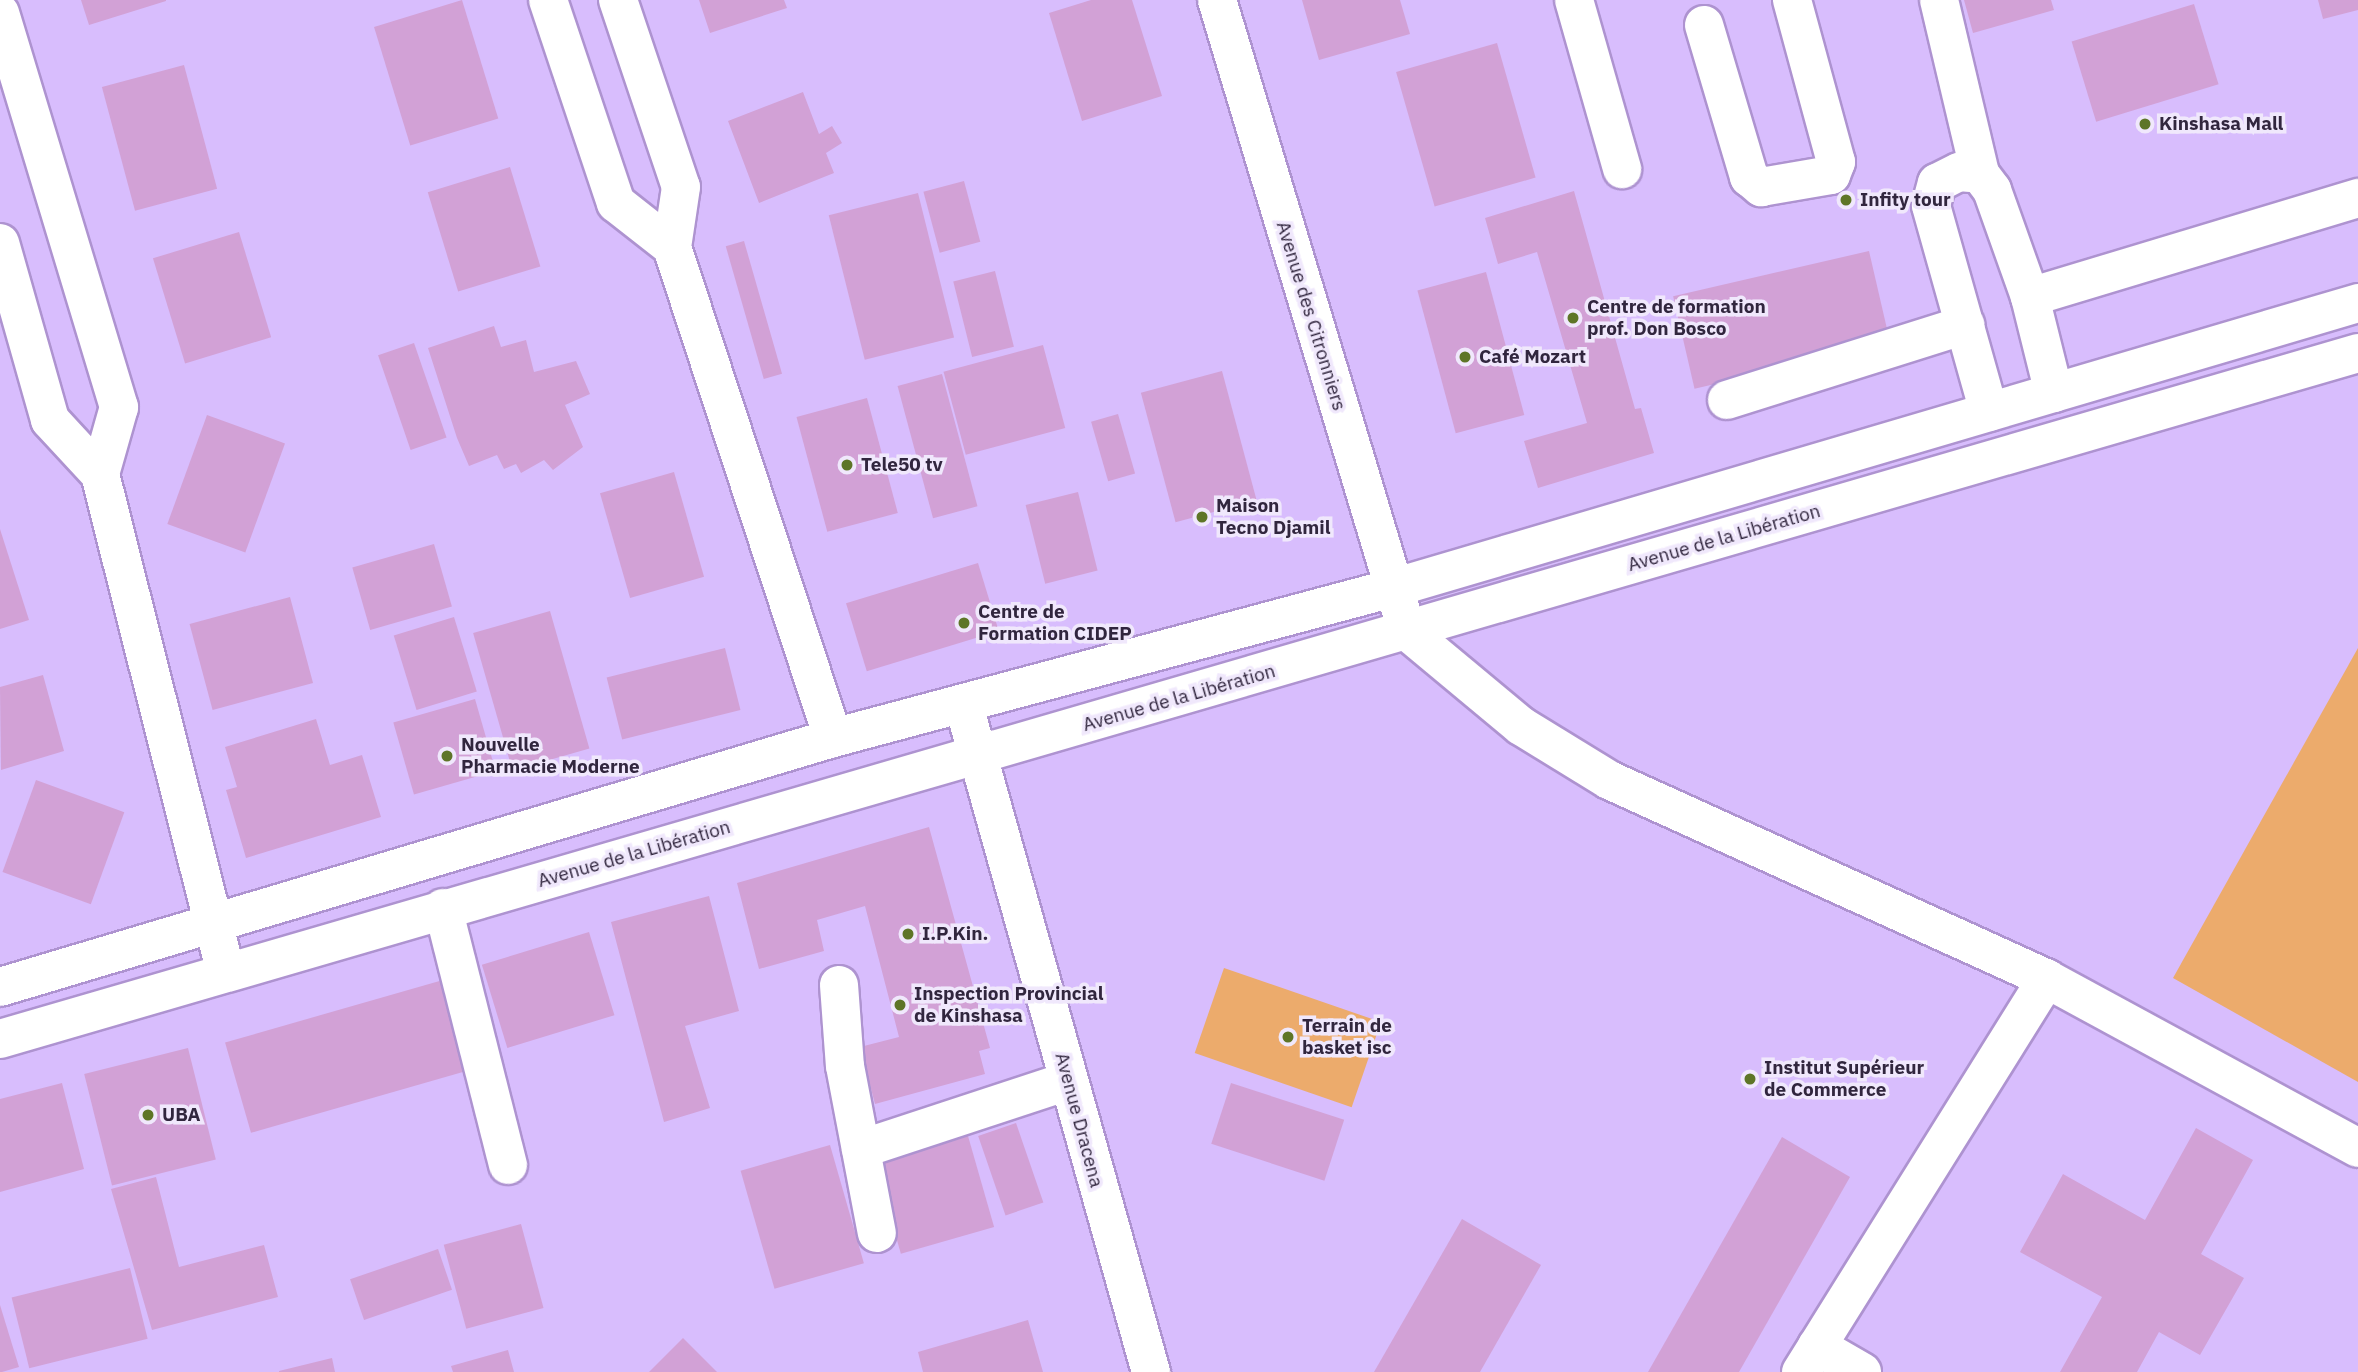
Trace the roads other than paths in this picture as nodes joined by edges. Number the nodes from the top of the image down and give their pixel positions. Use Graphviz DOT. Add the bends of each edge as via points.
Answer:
graph roads {
  1 [pos="548,0"];
  2 [pos="618,0"];
  3 [pos="1217,0"];
  4 [pos="1574,0"];
  5 [pos="1792,0"];
  6 [pos="1939,0"];
  7 [pos="0,13"];
  8 [pos="1704,26"];
  9 [pos="1622,169"];
  10 [pos="1979,174"];
  11 [pos="2358,198"];
  12 [pos="0,243"];
  13 [pos="672,247"];
  14 [pos="2030,297"];
  15 [pos="2358,303"];
  16 [pos="1965,325"];
  17 [pos="2358,353"];
  18 [pos="2054,393"];
  19 [pos="1727,400"];
  20 [pos="1989,412"];
  21 [pos="100,474"];
  22 [pos="1393,588"];
  23 [pos="1407,631"];
  24 [pos="964,706"];
  25 [pos="833,738"];
  26 [pos="979,757"];
  27 [pos="443,908"];
  28 [pos="216,924"];
  29 [pos="225,970"];
  30 [pos="2047,979"];
  31 [pos="839,985"];
  32 [pos="0,987"];
  33 [pos="0,1039"];
  34 [pos="1068,1082"];
  35 [pos="2358,1148"];
  36 [pos="861,1149"];
  37 [pos="508,1166"];
  38 [pos="877,1233"];
  39 [pos="1809,1359"];
  40 [pos="1151,1372"];
  41 [pos="1862,1372"];
  1 -- 13 [label="main road" via="616,204"];
  2 -- 13 [label="main road" via="681,187"];
  3 -- 22 [label="main road, Avenue des Citronniers"];
  4 -- 9 [label="main road"];
  5 -- 8 [label="main road" via="1836,162 1831,175 1761,187 1749,177"];
  6 -- 10 [label="main road"];
  7 -- 21 [label="main road" via="119,407"];
  10 -- 14 [label="main road" via="1992,190"];
  10 -- 16 [label="main road" via="1959,172 1937,183 1931,205"];
  11 -- 14 [label="main road"];
  12 -- 21 [label="main road" via="50,420"];
  13 -- 25 [label="main road"];
  14 -- 18 [label="main road"];
  15 -- 18 [label="main road"];
  16 -- 19 [label="main road"];
  16 -- 20 [label="main road"];
  17 -- 23 [label="main road, Avenue de la Libération"];
  18 -- 20 [label="main road"];
  20 -- 22 [label="main road"];
  21 -- 28 [label="main road"];
  22 -- 23 [label="main road, Avenue des Citronniers"];
  22 -- 24 [label="main road"];
  23 -- 26 [label="main road, Avenue de la Libération"];
  23 -- 30 [label="main road" via="1521,726 1609,780"];
  24 -- 25 [label="main road"];
  24 -- 26 [label="main road, Avenue Dracena"];
  25 -- 28 [label="main road"];
  26 -- 27 [label="main road, Avenue de la Libération"];
  26 -- 34 [label="main road, Avenue Dracena"];
  27 -- 29 [label="main road, Avenue de la Libération"];
  27 -- 37 [label="main road"];
  28 -- 29 [label="main road"];
  28 -- 32 [label="main road"];
  29 -- 33 [label="main road, Avenue de la Libération"];
  30 -- 35 [label="main road"];
  30 -- 39 [label="main road"];
  31 -- 36 [label="main road" via="845,1066"];
  34 -- 36 [label="main road"];
  34 -- 40 [label="main road, Avenue Dracena"];
  36 -- 38 [label="main road"];
  39 -- 41 [label="main road"];
}
